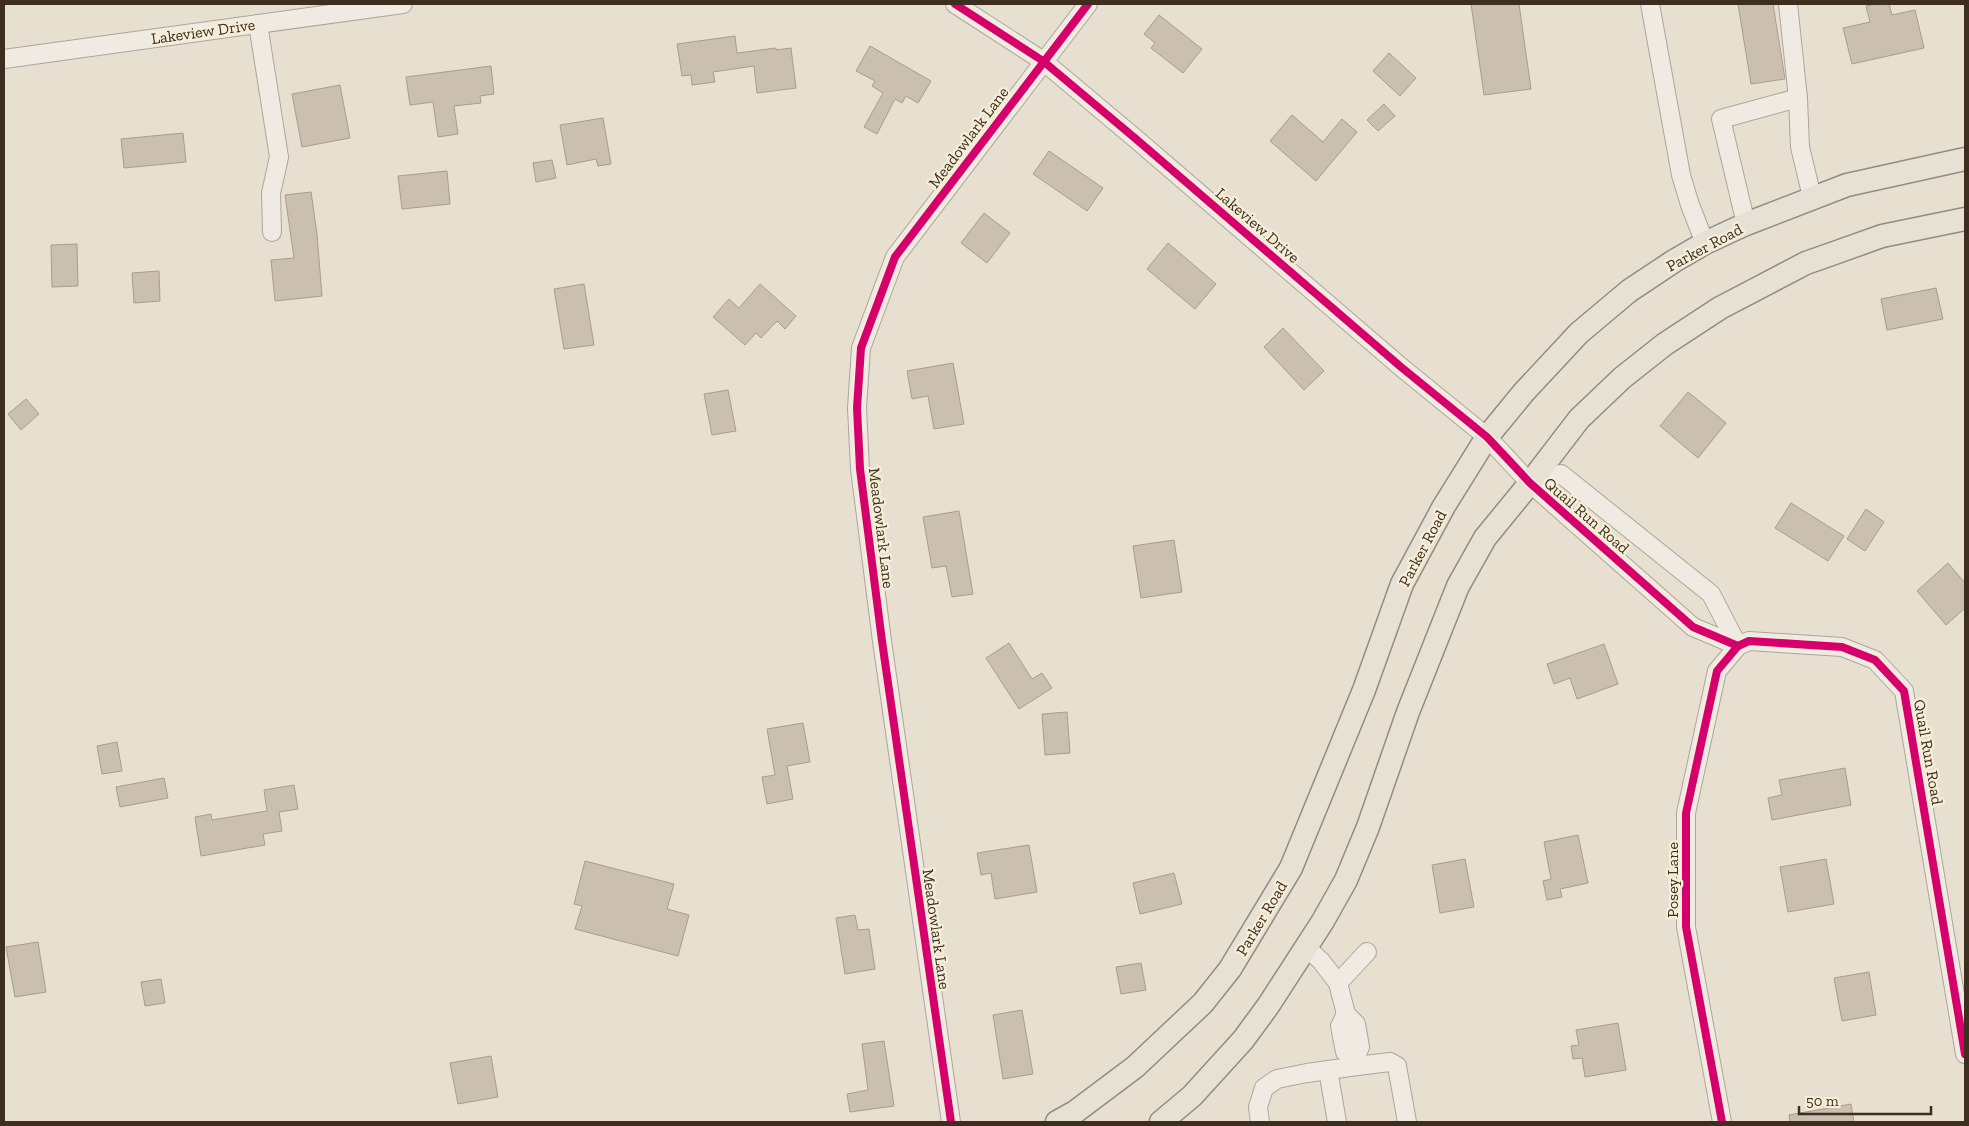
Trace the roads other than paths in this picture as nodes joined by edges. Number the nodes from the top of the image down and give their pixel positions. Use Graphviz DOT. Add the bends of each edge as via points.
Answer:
graph roads {
  1 [pos="403,4"];
  2 [pos="955,4"];
  3 [pos="1088,4"];
  4 [pos="1650,4"];
  5 [pos="1788,4"];
  6 [pos="313,10"];
  7 [pos="258,24"];
  8 [pos="4,59"];
  9 [pos="1042,61"];
  10 [pos="1798,98"];
  11 [pos="1965,159"];
  12 [pos="1812,197"];
  13 [pos="1965,219"];
  14 [pos="1746,224"];
  15 [pos="272,232"];
  16 [pos="1705,243"];
  17 [pos="1486,437"];
  18 [pos="1530,484"];
  19 [pos="1738,646"];
  20 [pos="1367,952"];
  21 [pos="1288,974"];
  22 [pos="1338,983"];
  23 [pos="1965,1054"];
  24 [pos="1356,1062"];
  25 [pos="1328,1070"];
  26 [pos="952,1122"];
  27 [pos="1057,1122"];
  28 [pos="1160,1122"];
  29 [pos="1260,1122"];
  30 [pos="1337,1122"];
  31 [pos="1408,1122"];
  32 [pos="1722,1122"];
  1 -- 6 [label="street, Lakeview Drive"];
  2 -- 9 [label="street, Lakeview Drive"];
  3 -- 9 [label="street, Meadowlark Lane"];
  4 -- 16 [label="street" via="1682,175"];
  5 -- 10 [label="street"];
  6 -- 7 [label="street, Lakeview Drive"];
  7 -- 8 [label="street, Lakeview Drive"];
  7 -- 15 [label="street" via="279,157 271,193"];
  9 -- 17 [label="street, Lakeview Drive"];
  9 -- 26 [label="street, Meadowlark Lane" via="895,257 861,348 857,408 860,469"];
  10 -- 12 [label="street" via="1800,147"];
  10 -- 14 [label="street" via="1721,119"];
  11 -- 12 [label="main road, Parker Road" via="1847,185"];
  12 -- 14 [label="main road, Parker Road"];
  13 -- 18 [label="main road" via="1882,236 1806,263 1720,308 1665,344 1615,385 1579,419"];
  14 -- 16 [label="main road, Parker Road"];
  16 -- 17 [label="main road, Parker Road" via="1629,291 1579,333"];
  17 -- 18 [label="street, Lakeview Drive"];
  17 -- 27 [label="main road, Parker Road" via="1402,584 1364,690 1291,868 1253,933 1203,1003 1173,1032 1135,1067"];
  18 -- 19 [label="street, Quail Run Road" via="1693,627"];
  18 -- 19 [label="street, Quail Run Road" via="1561,474 1711,594"];
  18 -- 21 [label="main road" via="1485,538 1458,586 1346,880"];
  19 -- 23 [label="street, Quail Run Road" via="1749,641 1842,647 1875,660 1904,691"];
  19 -- 32 [label="street, Posey Lane" via="1717,671 1686,813 1686,927"];
  20 -- 22 [label="street"];
  21 -- 22 [label="street" via="1307,948"];
  21 -- 28 [label="main road" via="1243,1040 1192,1096"];
  22 -- 24 [label="street" via="1346,1014 1356,1024 1360,1046"];
  24 -- 25 [label="street"];
  24 -- 31 [label="street" via="1390,1062 1397,1066"];
  25 -- 29 [label="street" via="1277,1079 1264,1088 1258,1107"];
  25 -- 30 [label="street"];
}
